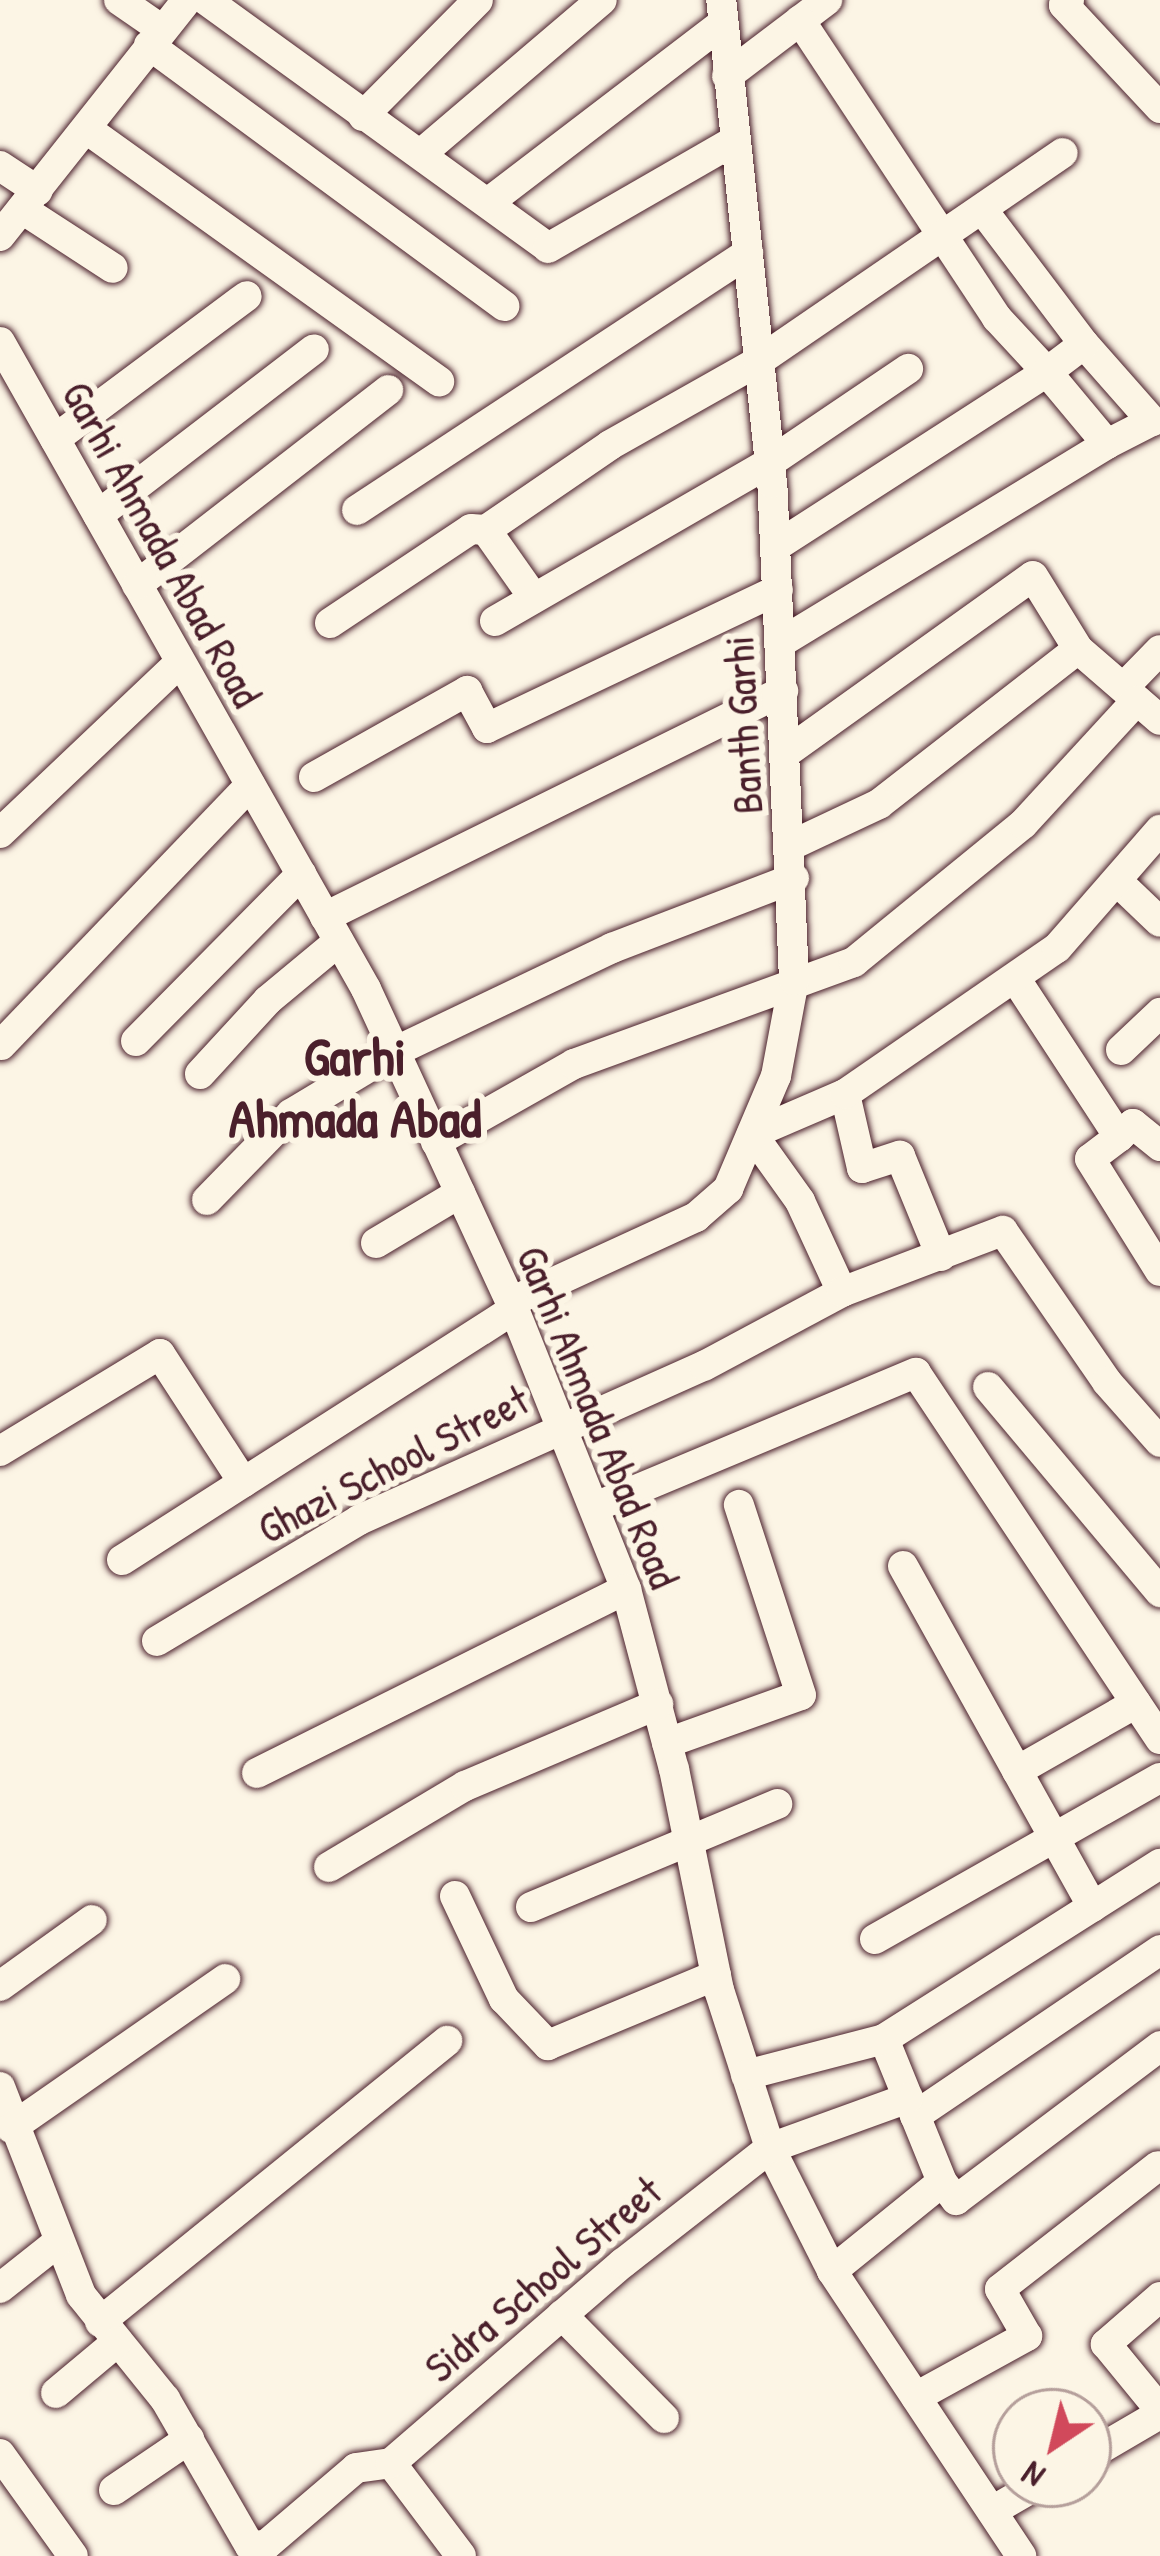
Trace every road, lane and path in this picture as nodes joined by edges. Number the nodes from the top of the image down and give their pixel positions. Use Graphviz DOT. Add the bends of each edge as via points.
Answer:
graph roads {
  1 [pos="119,0"];
  2 [pos="187,0"];
  3 [pos="206,0"];
  4 [pos="478,0"];
  5 [pos="602,0"];
  6 [pos="827,0"];
  7 [pos="1070,0"];
  8 [pos="722,11"];
  9 [pos="800,20"];
  10 [pos="155,37"];
  11 [pos="727,76"];
  12 [pos="1160,108"];
  13 [pos="363,116"];
  14 [pos="88,130"];
  15 [pos="732,142"];
  16 [pos="422,153"];
  17 [pos="1063,153"];
  18 [pos="0,166"];
  19 [pos="30,200"];
  20 [pos="489,202"];
  21 [pos="982,209"];
  22 [pos="942,235"];
  23 [pos="0,236"];
  24 [pos="748,253"];
  25 [pos="113,268"];
  26 [pos="247,296"];
  27 [pos="504,306"];
  28 [pos="0,342"];
  29 [pos="1084,344"];
  30 [pos="314,349"];
  31 [pos="759,361"];
  32 [pos="908,369"];
  33 [pos="1047,372"];
  34 [pos="439,381"];
  35 [pos="388,390"];
  36 [pos="55,440"];
  37 [pos="1107,444"];
  38 [pos="769,463"];
  39 [pos="357,510"];
  40 [pos="98,515"];
  41 [pos="486,530"];
  42 [pos="775,547"];
  43 [pos="136,585"];
  44 [pos="778,590"];
  45 [pos="534,598"];
  46 [pos="495,621"];
  47 [pos="330,622"];
  48 [pos="780,643"];
  49 [pos="1078,649"];
  50 [pos="1160,650"];
  51 [pos="180,662"];
  52 [pos="783,691"];
  53 [pos="1141,702"];
  54 [pos="787,752"];
  55 [pos="314,777"];
  56 [pos="250,785"];
  57 [pos="1160,830"];
  58 [pos="0,833"];
  59 [pos="792,845"];
  60 [pos="301,874"];
  61 [pos="794,878"];
  62 [pos="1117,880"];
  63 [pos="1160,922"];
  64 [pos="332,929"];
  65 [pos="1015,978"];
  66 [pos="794,980"];
  67 [pos="1160,1012"];
  68 [pos="136,1041"];
  69 [pos="1,1046"];
  70 [pos="1120,1050"];
  71 [pos="394,1052"];
  72 [pos="200,1074"];
  73 [pos="845,1094"];
  74 [pos="752,1134"];
  75 [pos="1120,1137"];
  76 [pos="436,1142"];
  77 [pos="1160,1146"];
  78 [pos="460,1193"];
  79 [pos="207,1200"];
  80 [pos="376,1243"];
  81 [pos="941,1256"];
  82 [pos="1160,1271"];
  83 [pos="842,1292"];
  84 [pos="512,1306"];
  85 [pos="988,1387"];
  86 [pos="562,1426"];
  87 [pos="1160,1442"];
  88 [pos="0,1451"];
  89 [pos="243,1482"];
  90 [pos="739,1504"];
  91 [pos="595,1508"];
  92 [pos="122,1560"];
  93 [pos="903,1566"];
  94 [pos="626,1589"];
  95 [pos="1160,1592"];
  96 [pos="157,1641"];
  97 [pos="658,1704"];
  98 [pos="1151,1720"];
  99 [pos="667,1743"];
  100 [pos="1017,1772"];
  101 [pos="257,1774"];
  102 [pos="1160,1778"];
  103 [pos="777,1804"];
  104 [pos="687,1835"];
  105 [pos="1054,1838"];
  106 [pos="1160,1864"];
  107 [pos="329,1867"];
  108 [pos="455,1896"];
  109 [pos="531,1907"];
  110 [pos="1093,1907"];
  111 [pos="92,1920"];
  112 [pos="875,1939"];
  113 [pos="1160,1950"];
  114 [pos="716,1975"];
  115 [pos="225,1979"];
  116 [pos="0,1986"];
  117 [pos="884,2039"];
  118 [pos="447,2041"];
  119 [pos="1160,2046"];
  120 [pos="746,2075"];
  121 [pos="0,2087"];
  122 [pos="912,2107"];
  123 [pos="11,2128"];
  124 [pos="770,2148"];
  125 [pos="1158,2166"];
  126 [pos="942,2182"];
  127 [pos="58,2242"];
  128 [pos="832,2271"];
  129 [pos="0,2288"];
  130 [pos="1160,2296"];
  131 [pos="562,2315"];
  132 [pos="108,2332"];
  133 [pos="56,2393"];
  134 [pos="916,2397"];
  135 [pos="1160,2412"];
  136 [pos="664,2418"];
  137 [pos="189,2439"];
  138 [pos="1112,2441"];
  139 [pos="0,2454"];
  140 [pos="391,2463"];
  141 [pos="114,2490"];
  142 [pos="997,2508"];
  143 [pos="992,2511"];
  144 [pos="246,2551"];
  145 [pos="64,2552"];
  146 [pos="461,2556"];
  147 [pos="1022,2556"];
  1 -- 10 [label="street"];
  2 -- 10 [label="street"];
  3 -- 13 [label="street"];
  4 -- 13 [label="street"];
  5 -- 16 [label="street"];
  6 -- 9 [label="street"];
  7 -- 12 [label="street" via="1064,5"];
  8 -- 11 [label="street, Banth Garhi"];
  8 -- 20 [label="street"];
  9 -- 11 [label="street"];
  9 -- 22 [label="street"];
  10 -- 14 [label="street"];
  10 -- 27 [label="street"];
  11 -- 15 [label="street, Banth Garhi"];
  13 -- 16 [label="street"];
  14 -- 19 [label="street"];
  14 -- 34 [label="street"];
  15 -- 20 [label="street" via="548,248"];
  15 -- 24 [label="street, Banth Garhi"];
  16 -- 20 [label="street"];
  17 -- 21 [label="street"];
  18 -- 19 [label="street"];
  19 -- 23 [label="street"];
  19 -- 25 [label="street"];
  21 -- 22 [label="street"];
  21 -- 29 [label="street"];
  22 -- 31 [label="street"];
  22 -- 33 [label="street" via="998,319"];
  24 -- 31 [label="street, Banth Garhi"];
  24 -- 39 [label="street"];
  26 -- 36 [label="street"];
  28 -- 36 [label="street, Garhi Ahmada Abad Road"];
  29 -- 33 [label="street"];
  29 -- 37 [label="street" via="1152,421"];
  30 -- 40 [label="street"];
  31 -- 38 [label="street, Banth Garhi"];
  31 -- 41 [label="street" via="610,445"];
  32 -- 38 [label="street"];
  33 -- 37 [label="street"];
  33 -- 42 [label="street"];
  35 -- 43 [label="street"];
  36 -- 40 [label="street, Garhi Ahmada Abad Road"];
  37 -- 48 [label="street"];
  38 -- 42 [label="street, Banth Garhi"];
  38 -- 45 [label="street"];
  40 -- 43 [label="street, Garhi Ahmada Abad Road"];
  41 -- 45 [label="street"];
  41 -- 47 [label="street" via="471,529"];
  42 -- 44 [label="street, Banth Garhi"];
  43 -- 51 [label="street, Garhi Ahmada Abad Road"];
  44 -- 48 [label="street, Banth Garhi"];
  44 -- 55 [label="street" via="487,728 467,691"];
  45 -- 46 [label="street"];
  48 -- 52 [label="street, Banth Garhi"];
  49 -- 53 [label="street"];
  49 -- 54 [label="street" via="1033,576"];
  49 -- 59 [label="street" via="879,804"];
  50 -- 53 [label="street"];
  51 -- 56 [label="street, Garhi Ahmada Abad Road"];
  51 -- 58 [label="street"];
  52 -- 54 [label="street, Banth Garhi"];
  52 -- 64 [label="street"];
  53 -- 66 [label="street" via="1023,824 854,962"];
  54 -- 59 [label="street, Banth Garhi"];
  56 -- 60 [label="street, Garhi Ahmada Abad Road"];
  56 -- 69 [label="street"];
  57 -- 62 [label="street"];
  59 -- 61 [label="street, Banth Garhi"];
  60 -- 64 [label="street, Garhi Ahmada Abad Road"];
  60 -- 68 [label="street"];
  61 -- 66 [label="street, Banth Garhi"];
  61 -- 71 [label="street" via="612,948"];
  62 -- 63 [label="street"];
  62 -- 65 [label="street" via="1057,948"];
  64 -- 71 [label="street, Garhi Ahmada Abad Road"];
  64 -- 72 [label="street"];
  65 -- 73 [label="street"];
  65 -- 75 [label="street"];
  66 -- 74 [label="street, Banth Garhi" via="776,1076"];
  66 -- 76 [label="street" via="574,1064"];
  67 -- 70 [label="street"];
  71 -- 76 [label="street, Garhi Ahmada Abad Road"];
  71 -- 79 [label="street" via="291,1114"];
  73 -- 74 [label="street"];
  73 -- 81 [label="street" via="862,1168 900,1156"];
  74 -- 83 [label="street" via="800,1201"];
  74 -- 84 [label="street, Banth Garhi" via="728,1189 696,1217"];
  75 -- 77 [label="street" via="1133,1124"];
  75 -- 82 [label="street" via="1090,1160"];
  76 -- 78 [label="street, Garhi Ahmada Abad Road"];
  78 -- 80 [label="street"];
  78 -- 84 [label="street, Garhi Ahmada Abad Road"];
  81 -- 83 [label="street, Ghazi School Street"];
  81 -- 87 [label="street, Ghazi School Street" via="1003,1232 1107,1382"];
  83 -- 86 [label="street, Ghazi School Street" via="704,1366"];
  84 -- 86 [label="street, Garhi Ahmada Abad Road"];
  84 -- 89 [label="street, Banth Garhi"];
  85 -- 95 [label="street"];
  86 -- 91 [label="street, Garhi Ahmada Abad Road"];
  86 -- 96 [label="street, Ghazi School Street" via="359,1520"];
  88 -- 89 [label="street" via="160,1354"];
  89 -- 92 [label="street, Banth Garhi"];
  90 -- 99 [label="street" via="802,1695"];
  91 -- 94 [label="street, Garhi Ahmada Abad Road"];
  91 -- 98 [label="street" via="916,1372"];
  93 -- 100 [label="street"];
  94 -- 97 [label="street, Garhi Ahmada Abad Road"];
  94 -- 101 [label="street"];
  97 -- 99 [label="street, Garhi Ahmada Abad Road"];
  97 -- 107 [label="street" via="465,1786"];
  98 -- 100 [label="street"];
  99 -- 104 [label="street, Garhi Ahmada Abad Road"];
  100 -- 105 [label="street"];
  102 -- 105 [label="street"];
  103 -- 104 [label="street"];
  104 -- 109 [label="street"];
  104 -- 114 [label="street, Garhi Ahmada Abad Road"];
  105 -- 110 [label="street"];
  105 -- 112 [label="street"];
  106 -- 110 [label="street"];
  108 -- 114 [label="street" via="504,1999 548,2045"];
  110 -- 117 [label="street"];
  111 -- 116 [label="street"];
  113 -- 122 [label="street, Sidra School Street"];
  114 -- 120 [label="street, Garhi Ahmada Abad Road"];
  115 -- 123 [label="street"];
  117 -- 120 [label="street"];
  117 -- 122 [label="street"];
  118 -- 132 [label="street"];
  119 -- 126 [label="street" via="956,2200"];
  120 -- 124 [label="street, Garhi Ahmada Abad Road"];
  121 -- 123 [label="street"];
  122 -- 124 [label="street, Sidra School Street"];
  122 -- 126 [label="street"];
  123 -- 127 [label="street"];
  124 -- 128 [label="street, Garhi Ahmada Abad Road"];
  124 -- 131 [label="street, Sidra School Street"];
  125 -- 134 [label="street" via="1000,2289 1027,2336"];
  126 -- 128 [label="street"];
  127 -- 129 [label="street"];
  127 -- 132 [label="street"];
  128 -- 134 [label="street, Garhi Ahmada Abad Road"];
  130 -- 135 [label="street" via="1106,2344"];
  131 -- 136 [label="street"];
  131 -- 140 [label="street, Sidra School Street"];
  132 -- 133 [label="street"];
  132 -- 137 [label="street"];
  134 -- 143 [label="street, Garhi Ahmada Abad Road"];
  135 -- 138 [label="street"];
  137 -- 141 [label="street"];
  137 -- 144 [label="street"];
  139 -- 145 [label="street"];
  140 -- 144 [label="street, Sidra School Street" via="356,2468 266,2545"];
  140 -- 146 [label="street"];
  142 -- 143 [label="street"];
  143 -- 147 [label="street, Garhi Ahmada Abad Road"];
}
